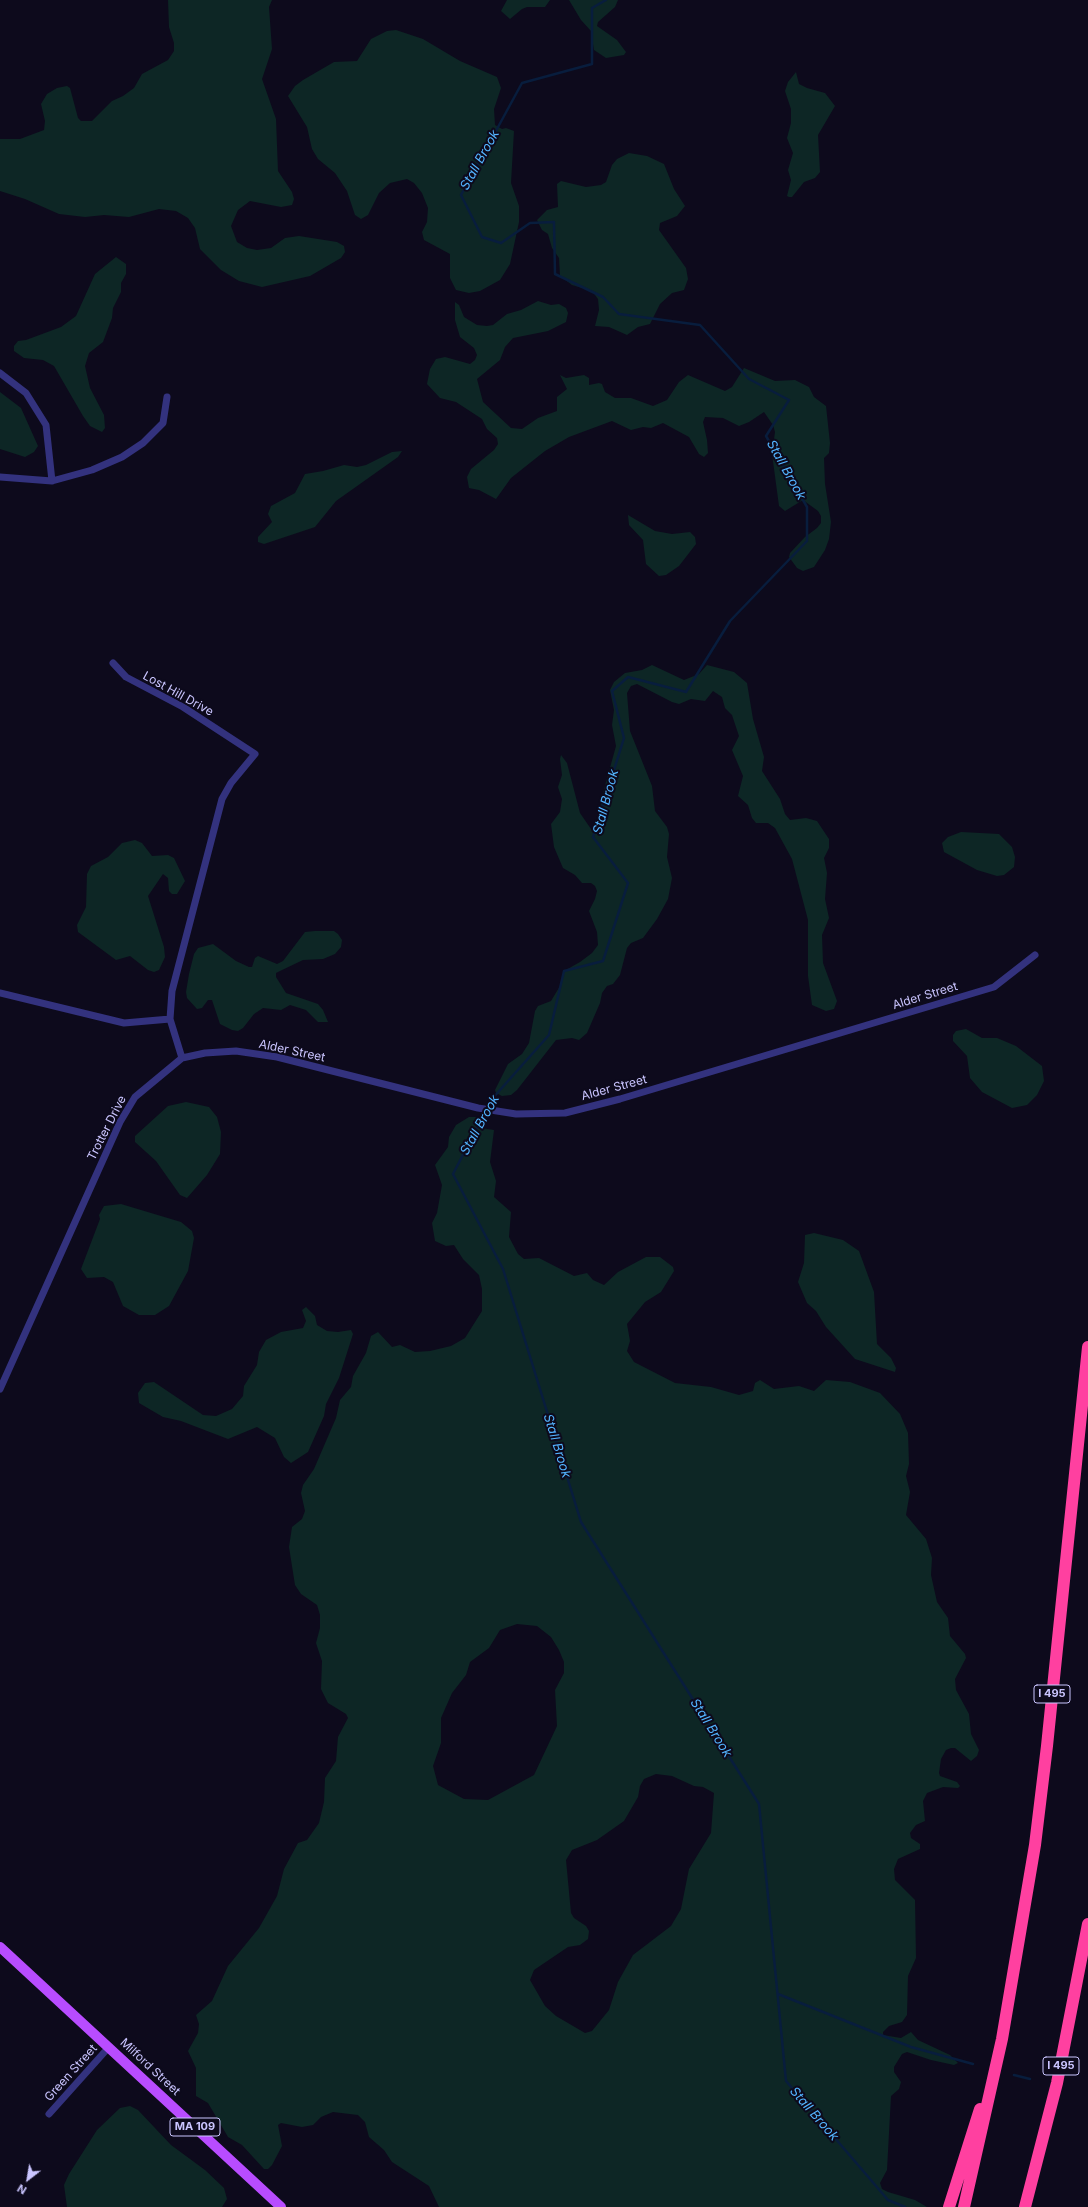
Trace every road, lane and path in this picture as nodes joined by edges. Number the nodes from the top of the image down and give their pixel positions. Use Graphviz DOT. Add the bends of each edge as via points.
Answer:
graph roads {
  1 [pos="0,373"];
  2 [pos="167,397"];
  3 [pos="0,477"];
  4 [pos="52,481"];
  5 [pos="113,663"];
  6 [pos="1035,955"];
  7 [pos="0,993"];
  8 [pos="170,1019"];
  9 [pos="182,1058"];
  10 [pos="1088,1347"];
  11 [pos="0,1389"];
  12 [pos="1088,1924"];
  13 [pos="0,1947"];
  14 [pos="1002,2039"];
  15 [pos="109,2047"];
  16 [pos="1057,2083"];
  17 [pos="49,2114"];
  18 [pos="281,2207"];
  19 [pos="949,2207"];
  20 [pos="964,2207"];
  21 [pos="1025,2207"];
  22 [pos="1034,2207"];
  1 -- 4 [label="street" via="26,393 46,425"];
  2 -- 4 [label="street" via="163,423 143,443 122,457 92,470"];
  3 -- 4 [label="street"];
  5 -- 8 [label="street, Lost Hill Drive" via="126,677 183,707 255,754 231,783 222,799 172,991"];
  6 -- 9 [label="street, Alder Street" via="994,987 620,1099 565,1113 516,1114 478,1108 276,1057 236,1052 205,1053"];
  7 -- 8 [label="street" via="124,1023"];
  8 -- 9 [label="street"];
  9 -- 11 [label="street, Trotter Drive" via="135,1097 120,1122"];
  10 -- 14 [label="highway, I 495" via="1043,1785 1025,1910"];
  12 -- 16 [label="highway, I 495"];
  13 -- 15 [label="main road, Milford Street / MA 109"];
  14 -- 19 [label="highway"];
  14 -- 20 [label="highway, I 495"];
  15 -- 17 [label="street, Green Street"];
  15 -- 18 [label="main road, Milford Street / MA 109"];
  16 -- 21 [label="highway, I 495"];
  16 -- 22 [label="highway"];
}
